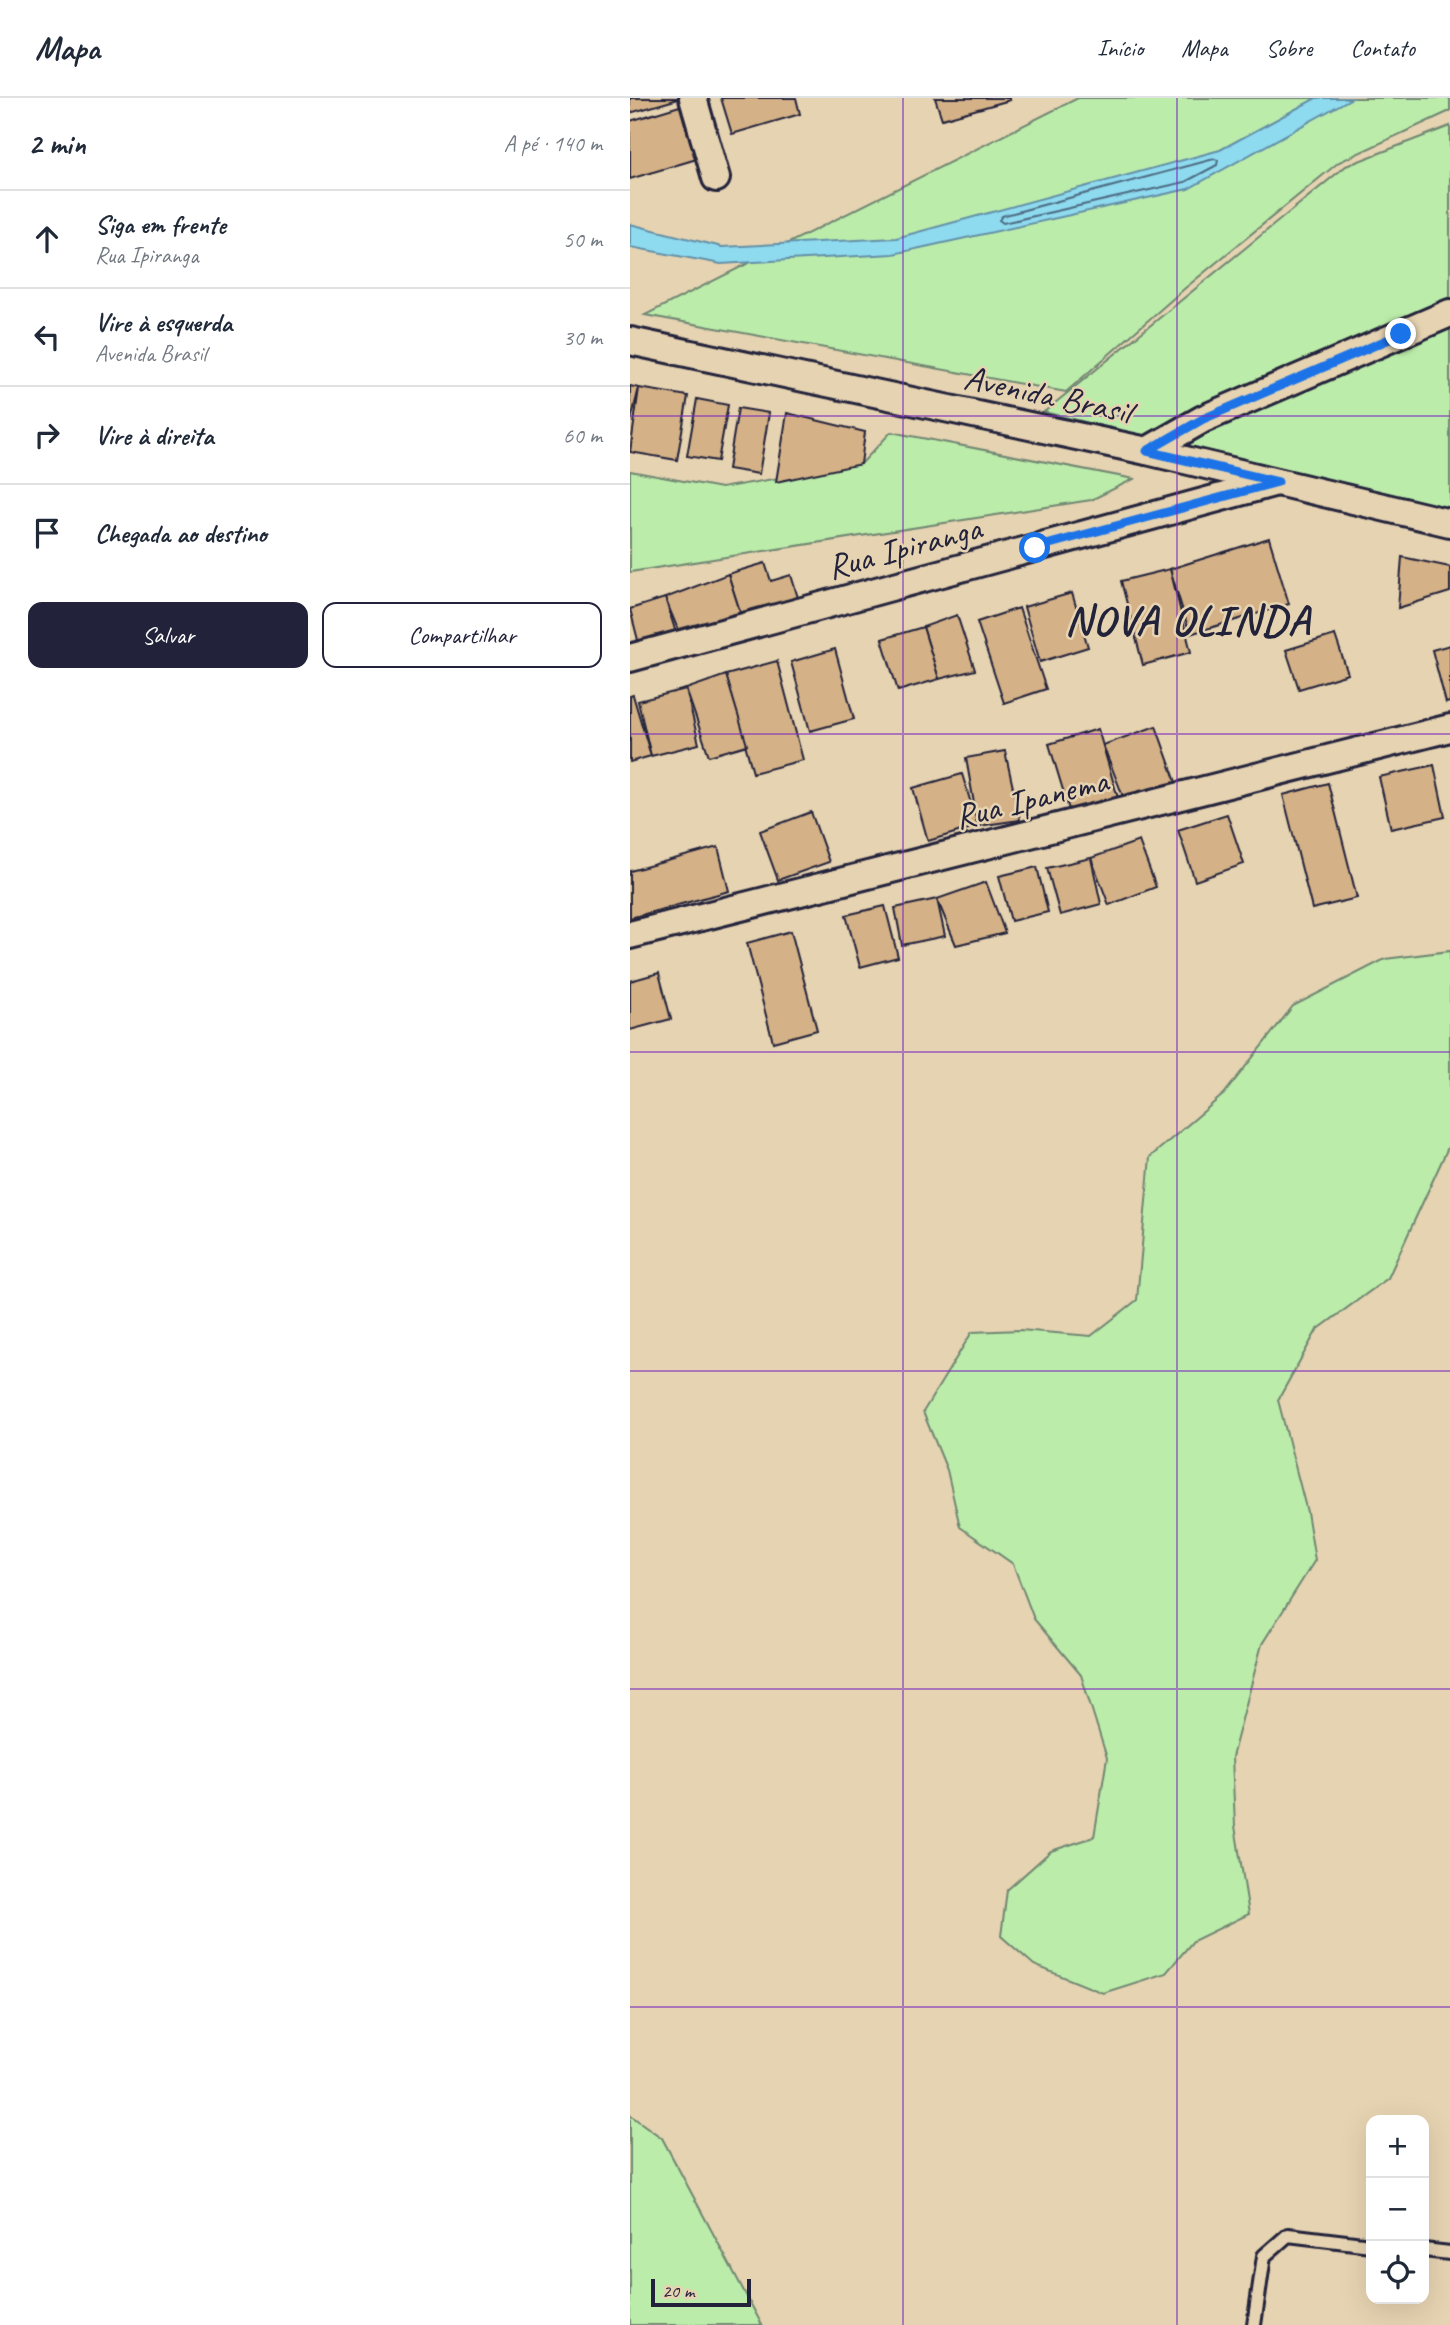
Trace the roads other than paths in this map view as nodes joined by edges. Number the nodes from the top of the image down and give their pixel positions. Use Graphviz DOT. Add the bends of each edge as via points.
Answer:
graph roads {
  1 [pos="693,98"];
  2 [pos="716,178"];
  3 [pos="1450,313"];
  4 [pos="630,341"];
  5 [pos="1147,451"];
  6 [pos="1278,482"];
  7 [pos="1450,523"];
  8 [pos="630,658"];
  9 [pos="1450,728"];
  10 [pos="630,935"];
  11 [pos="1366,2244"];
  12 [pos="1429,2251"];
  13 [pos="1450,2253"];
  14 [pos="1254,2325"];
  1 -- 2 [label="street"];
  3 -- 5 [label="street" via="1203,419"];
  4 -- 5 [label="street, Avenida Brasil"];
  5 -- 6 [label="street, Avenida Brasil"];
  6 -- 7 [label="street, Avenida Brasil"];
  6 -- 8 [label="street, Rua Ipiranga"];
  9 -- 10 [label="street, Rua Ipanema"];
  11 -- 14 [label="lane" via="1288,2235 1265,2256"];
  12 -- 13 [label="lane"];
}
